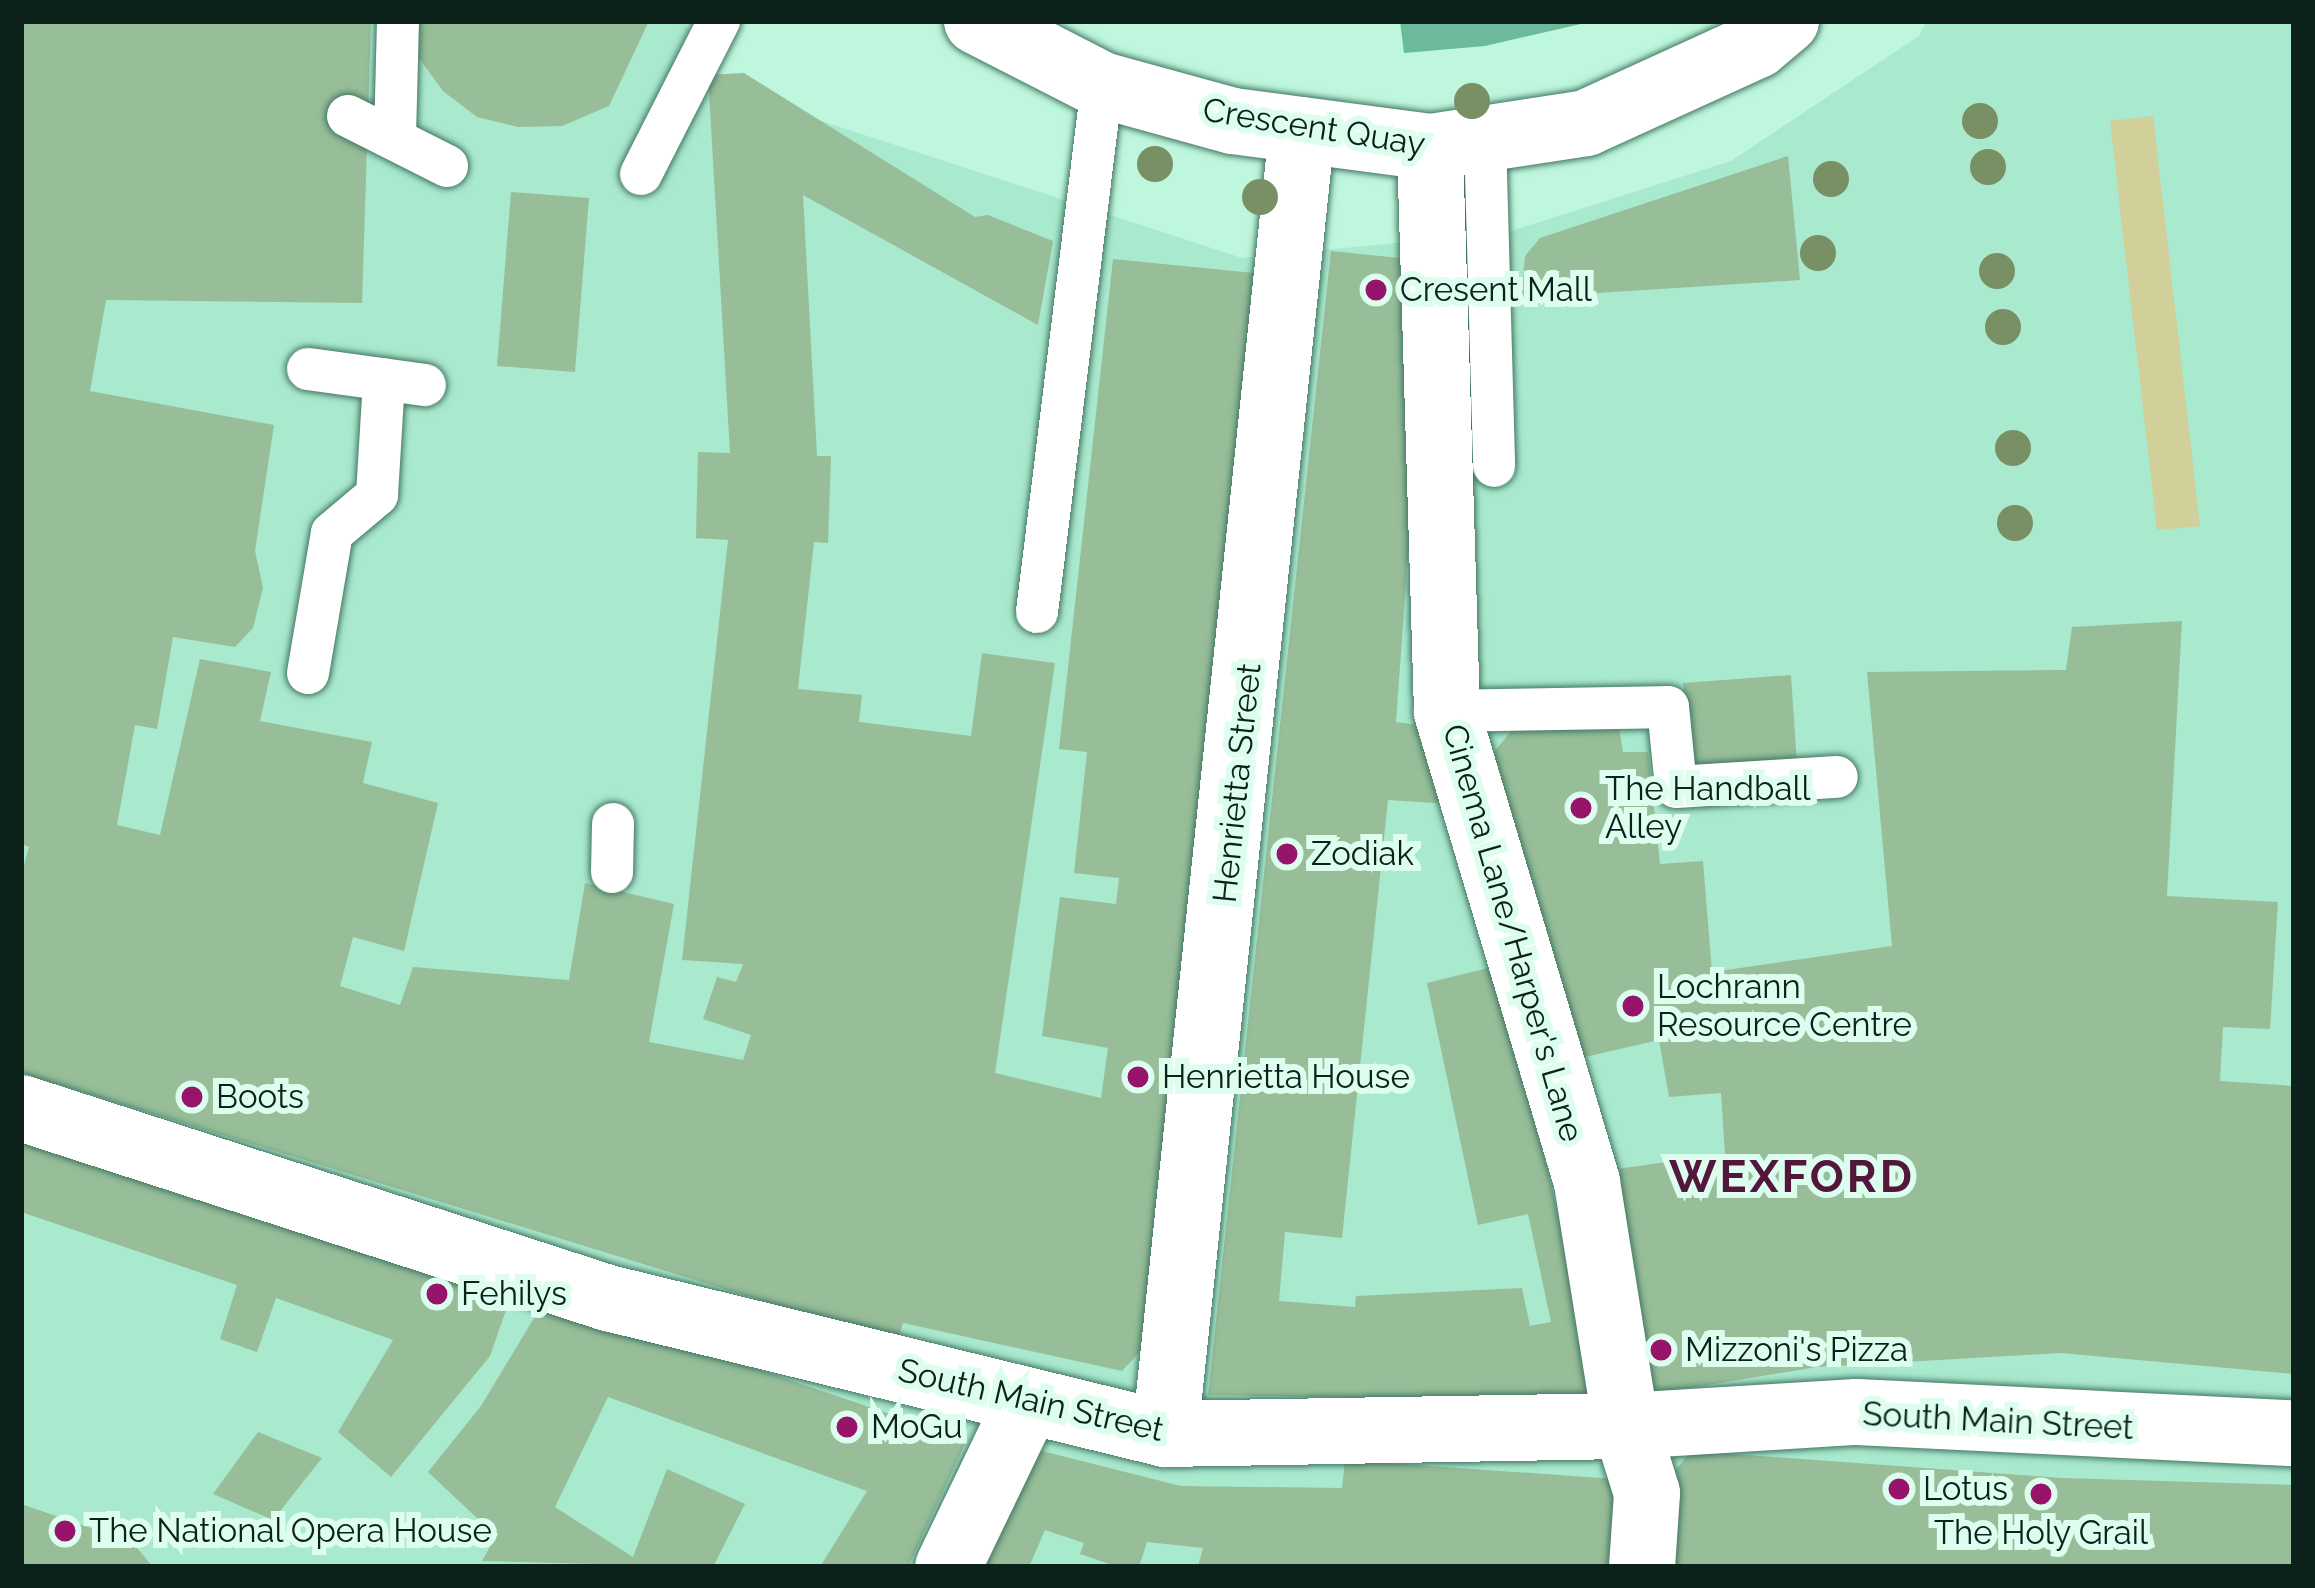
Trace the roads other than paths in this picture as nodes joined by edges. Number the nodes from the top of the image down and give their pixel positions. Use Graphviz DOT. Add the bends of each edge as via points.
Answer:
graph roads {
  1 [pos="398,21"];
  2 [pos="718,21"];
  3 [pos="977,21"];
  4 [pos="1786,21"];
  5 [pos="1102,85"];
  6 [pos="348,116"];
  7 [pos="1302,130"];
  8 [pos="395,136"];
  9 [pos="1457,143"];
  10 [pos="447,166"];
  11 [pos="641,174"];
  12 [pos="308,369"];
  13 [pos="1494,466"];
  14 [pos="1036,612"];
  15 [pos="308,674"];
  16 [pos="1448,711"];
  17 [pos="1837,777"];
  18 [pos="614,824"];
  19 [pos="612,872"];
  20 [pos="21,1108"];
  21 [pos="1028,1401"];
  22 [pos="1626,1426"];
  23 [pos="2294,1433"];
  24 [pos="1166,1435"];
  25 [pos="948,1567"];
  26 [pos="1642,1567"];
  1 -- 8 [label="lane"];
  2 -- 11 [label="lane"];
  3 -- 5 [label="street, Crescent Quay"];
  4 -- 9 [label="street, Crescent Quay" via="1757,45 1586,122"];
  5 -- 7 [label="street, Crescent Quay"];
  5 -- 14 [label="lane"];
  6 -- 8 [label="lane"];
  7 -- 9 [label="street, Crescent Quay"];
  7 -- 24 [label="street, Henrietta Street"];
  8 -- 10 [label="lane"];
  9 -- 13 [label="lane"];
  9 -- 16 [label="street, Cinema Lane/Harper's Lane"];
  12 -- 15 [label="lane" via="405,382 377,495 332,532"];
  16 -- 17 [label="lane" via="1668,707 1676,787"];
  16 -- 22 [label="street, Cinema Lane/Harper's Lane" via="1587,1182"];
  18 -- 19 [label="lane"];
  20 -- 21 [label="street, South Main Street" via="608,1298"];
  21 -- 24 [label="street, South Main Street"];
  21 -- 25 [label="street"];
  22 -- 23 [label="street, South Main Street" via="1857,1412"];
  22 -- 24 [label="street, South Main Street"];
  22 -- 26 [label="street, Cinema Lane/Harper's Lane" via="1646,1493"];
}
